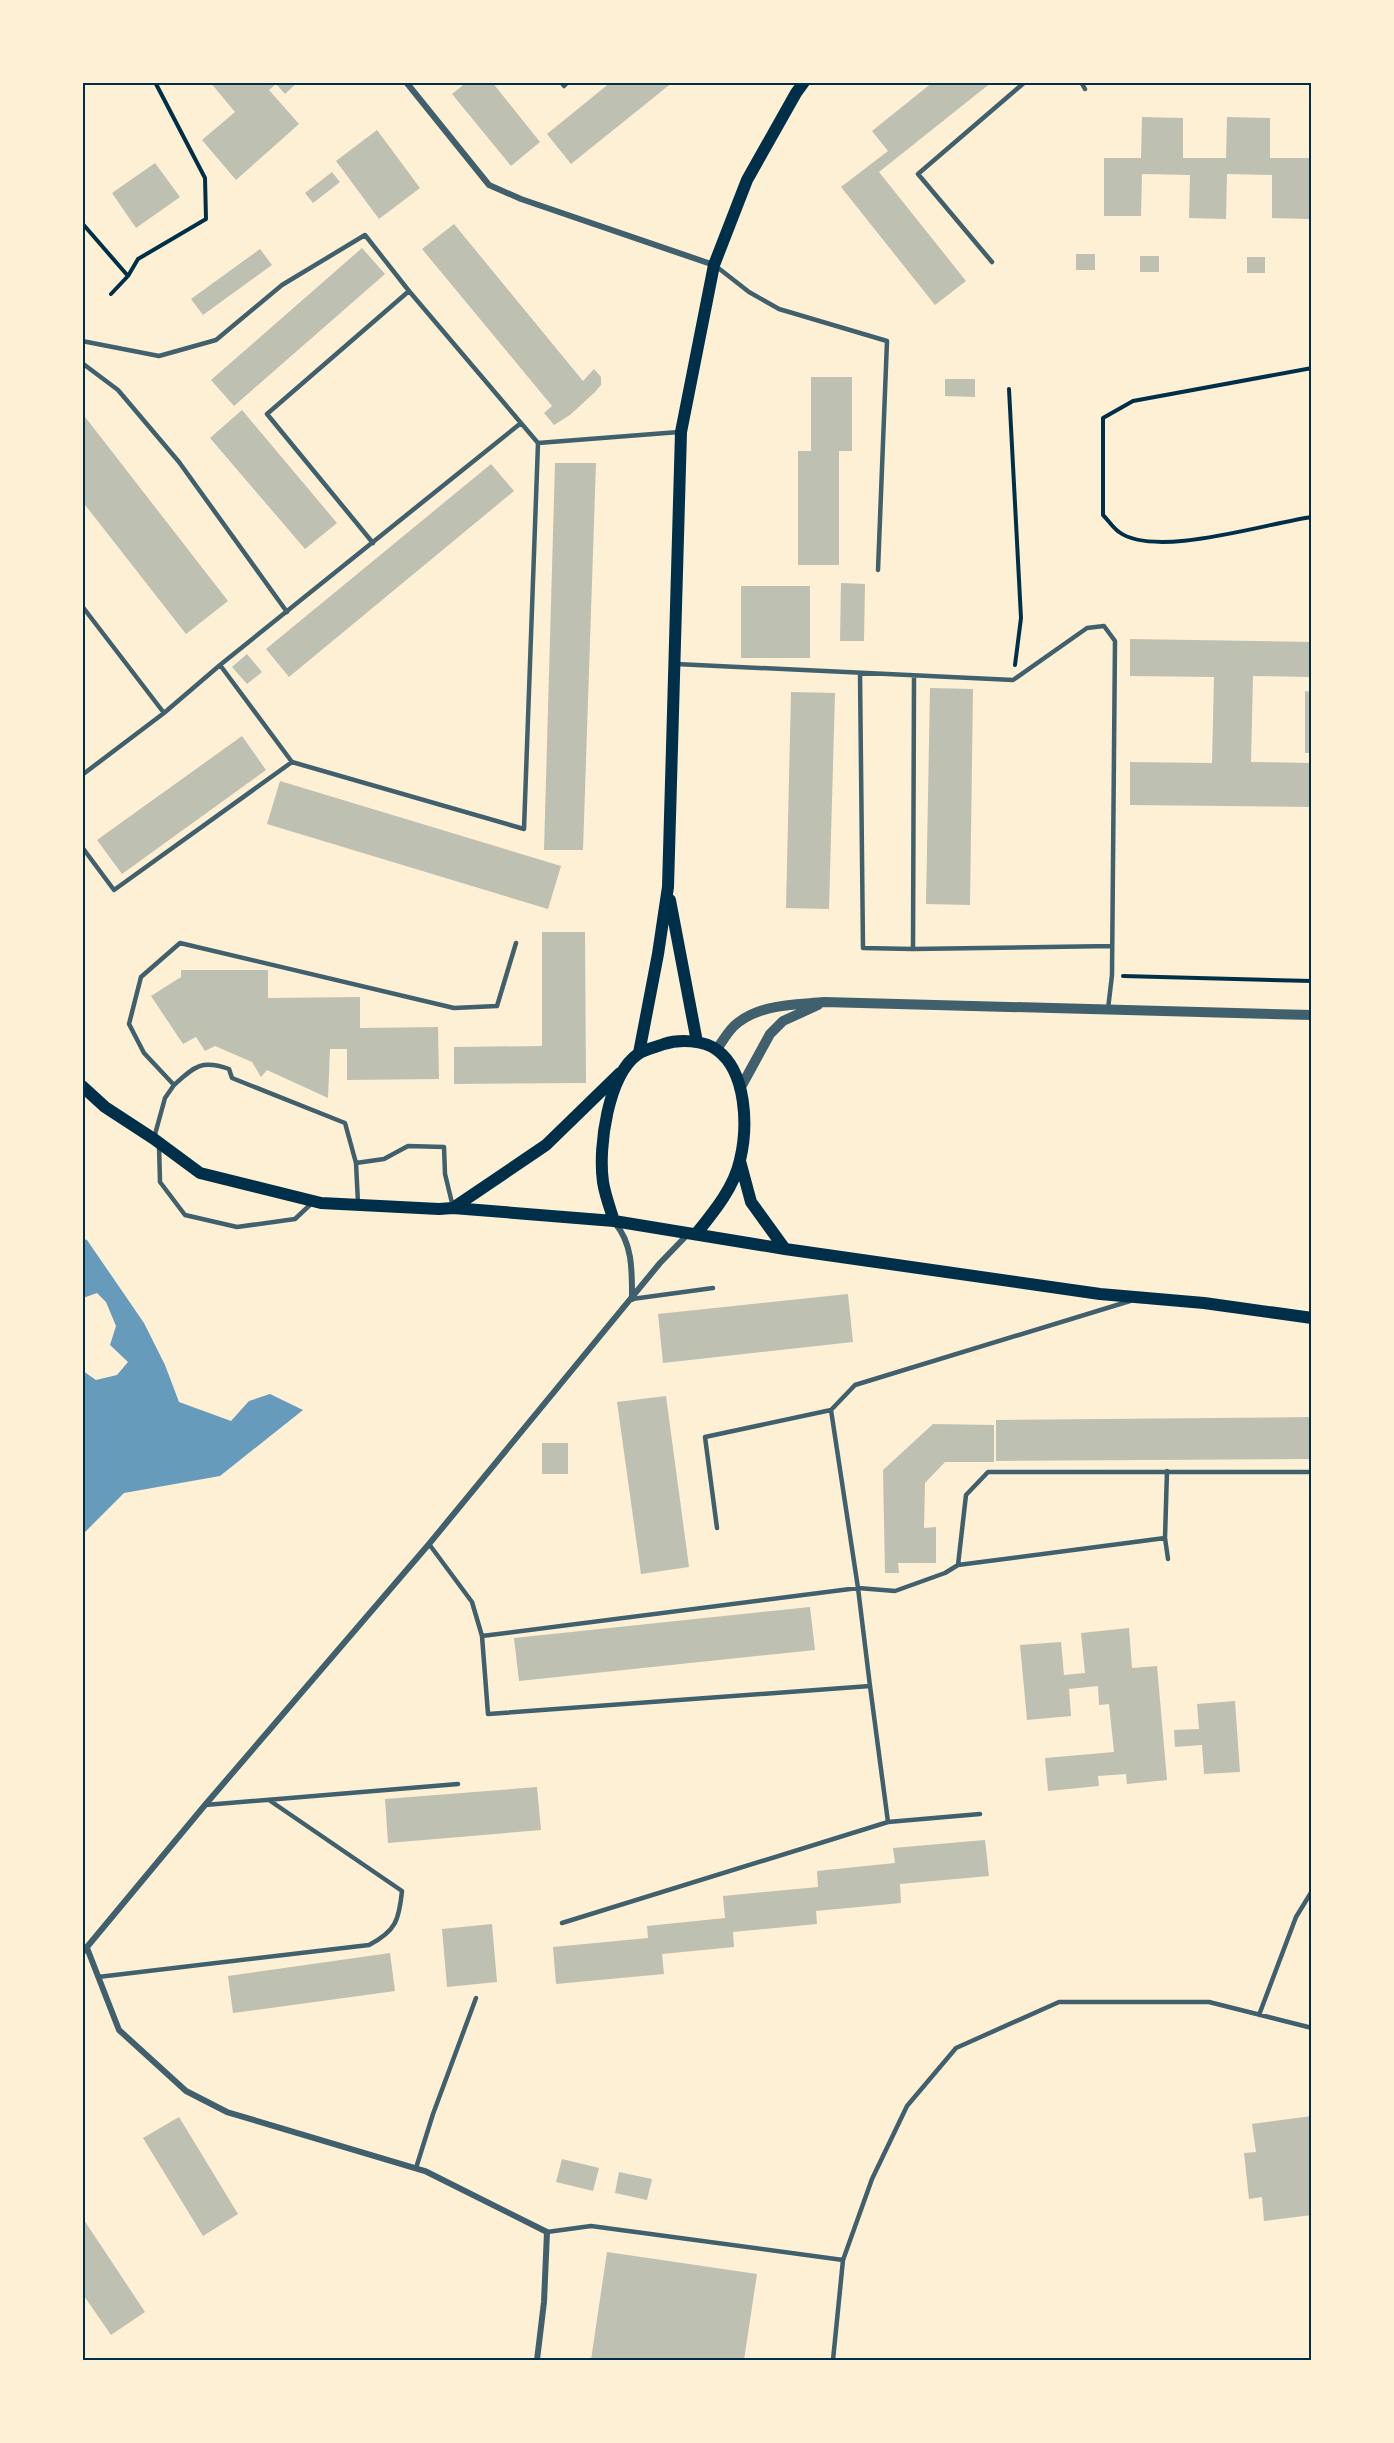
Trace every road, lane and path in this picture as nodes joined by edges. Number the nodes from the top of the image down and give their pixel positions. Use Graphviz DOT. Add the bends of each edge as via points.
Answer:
graph roads {
  1 [pos="155,82"];
  2 [pos="406,82"];
  3 [pos="561,82"];
  4 [pos="568,82"];
  5 [pos="804,82"];
  6 [pos="1026,82"];
  7 [pos="1081,82"];
  8 [pos="1085,88"];
  9 [pos="82,223"];
  10 [pos="992,262"];
  11 [pos="714,265"];
  12 [pos="128,276"];
  13 [pos="409,291"];
  14 [pos="111,294"];
  15 [pos="82,341"];
  16 [pos="82,363"];
  17 [pos="1311,368"];
  18 [pos="1009,390"];
  19 [pos="521,423"];
  20 [pos="681,432"];
  21 [pos="538,443"];
  22 [pos="1311,518"];
  23 [pos="373,543"];
  24 [pos="878,570"];
  25 [pos="82,606"];
  26 [pos="287,612"];
  27 [pos="673,663"];
  28 [pos="220,664"];
  29 [pos="860,673"];
  30 [pos="914,676"];
  31 [pos="1013,680"];
  32 [pos="164,713"];
  33 [pos="292,762"];
  34 [pos="82,775"];
  35 [pos="82,847"];
  36 [pos="668,887"];
  37 [pos="516,943"];
  38 [pos="1112,946"];
  39 [pos="913,949"];
  40 [pos="1112,975"];
  41 [pos="1311,981"];
  42 [pos="824,1002"];
  43 [pos="1108,1010"];
  44 [pos="1311,1015"];
  45 [pos="697,1042"];
  46 [pos="717,1049"];
  47 [pos="639,1053"];
  48 [pos="623,1070"];
  49 [pos="174,1085"];
  50 [pos="82,1086"];
  51 [pos="741,1087"];
  52 [pos="157,1140"];
  53 [pos="740,1161"];
  54 [pos="356,1163"];
  55 [pos="314,1202"];
  56 [pos="358,1205"];
  57 [pos="453,1208"];
  58 [pos="614,1221"];
  59 [pos="693,1234"];
  60 [pos="785,1249"];
  61 [pos="713,1288"];
  62 [pos="1140,1298"];
  63 [pos="632,1299"];
  64 [pos="1311,1318"];
  65 [pos="831,1410"];
  66 [pos="1167,1471"];
  67 [pos="1311,1472"];
  68 [pos="717,1528"];
  69 [pos="1165,1538"];
  70 [pos="429,1544"];
  71 [pos="1168,1559"];
  72 [pos="958,1565"];
  73 [pos="858,1588"];
  74 [pos="482,1636"];
  75 [pos="870,1686"];
  76 [pos="458,1784"];
  77 [pos="269,1800"];
  78 [pos="205,1805"];
  79 [pos="980,1814"];
  80 [pos="888,1822"];
  81 [pos="1311,1891"];
  82 [pos="562,1923"];
  83 [pos="85,1951"];
  84 [pos="98,1977"];
  85 [pos="476,1998"];
  86 [pos="1259,2015"];
  87 [pos="1311,2028"];
  88 [pos="416,2168"];
  89 [pos="547,2232"];
  90 [pos="843,2260"];
  91 [pos="537,2361"];
  92 [pos="833,2361"];
  1 -- 12 [label="path" via="205,178 206,219 138,259"];
  2 -- 11 [label="street" via="489,184 521,199"];
  3 -- 4 [label="lane" via="564,86"];
  5 -- 11 [label="main road" via="747,180"];
  6 -- 10 [label="lane" via="918,174"];
  7 -- 8 [label="lane"];
  9 -- 12 [label="path"];
  11 -- 20 [label="main road"];
  11 -- 24 [label="lane" via="779,309 887,341"];
  12 -- 14 [label="path"];
  13 -- 15 [label="lane" via="365,235 282,285 216,340 159,356"];
  13 -- 19 [label="lane"];
  13 -- 23 [label="lane" via="267,414"];
  16 -- 26 [label="lane" via="118,390 179,462"];
  17 -- 22 [label="path" via="1133,401 1103,418 1104,514 1120,533 1149,542 1184,541"];
  18 -- 31 [label="path" via="1021,618"];
  19 -- 21 [label="lane"];
  19 -- 23 [label="lane"];
  20 -- 21 [label="lane"];
  20 -- 27 [label="main road"];
  21 -- 33 [label="lane" via="524,829"];
  23 -- 26 [label="lane"];
  25 -- 32 [label="lane"];
  26 -- 28 [label="lane"];
  27 -- 29 [label="lane"];
  27 -- 36 [label="main road"];
  28 -- 32 [label="lane"];
  28 -- 33 [label="lane"];
  29 -- 30 [label="lane"];
  29 -- 39 [label="lane" via="863,948"];
  30 -- 31 [label="lane"];
  30 -- 39 [label="lane"];
  31 -- 38 [label="lane" via="1086,628 1104,626 1115,641"];
  32 -- 34 [label="lane"];
  33 -- 35 [label="lane" via="114,890"];
  36 -- 45 [label="main road"];
  36 -- 47 [label="main road"];
  37 -- 49 [label="lane" via="497,1006 454,1008 180,943 141,977 129,1024 144,1053"];
  38 -- 39 [label="lane"];
  38 -- 40 [label="lane"];
  40 -- 41 [label="path"];
  40 -- 43 [label="lane"];
  42 -- 43 [label="street"];
  42 -- 46 [label="street" via="782,1005 754,1013 734,1026"];
  42 -- 51 [label="street" via="783,1021 770,1034"];
  43 -- 44 [label="street"];
  45 -- 46 [label="main road"];
  45 -- 47 [label="main road" via="668,1043"];
  46 -- 51 [label="main road"];
  47 -- 48 [label="main road"];
  48 -- 57 [label="main road" via="546,1145"];
  48 -- 58 [label="main road" via="608,1112 602,1146 603,1181"];
  49 -- 52 [label="lane" via="165,1098"];
  49 -- 54 [label="lane" via="196,1066 214,1064 229,1069 232,1078 345,1123"];
  50 -- 52 [label="main road" via="105,1107"];
  51 -- 53 [label="main road" via="744,1126"];
  52 -- 55 [label="main road" via="200,1173"];
  52 -- 55 [label="lane" via="160,1182 185,1215 237,1227 296,1219"];
  53 -- 59 [label="main road" via="716,1209"];
  53 -- 60 [label="main road" via="752,1202"];
  54 -- 56 [label="lane"];
  54 -- 57 [label="lane" via="384,1159 408,1146 444,1147"];
  55 -- 56 [label="main road"];
  56 -- 57 [label="main road"];
  57 -- 58 [label="main road"];
  58 -- 59 [label="main road"];
  58 -- 63 [label="street" via="626,1240"];
  59 -- 60 [label="main road"];
  59 -- 63 [label="street" via="660,1263"];
  60 -- 62 [label="main road"];
  61 -- 63 [label="lane"];
  62 -- 64 [label="main road"];
  62 -- 65 [label="lane" via="855,1386"];
  63 -- 70 [label="street"];
  65 -- 68 [label="lane" via="705,1437"];
  65 -- 73 [label="lane"];
  66 -- 67 [label="lane"];
  66 -- 69 [label="lane"];
  66 -- 72 [label="lane" via="988,1472 966,1495"];
  69 -- 71 [label="lane"];
  69 -- 72 [label="lane"];
  70 -- 74 [label="lane" via="472,1602"];
  70 -- 78 [label="street"];
  72 -- 73 [label="lane" via="895,1591"];
  73 -- 74 [label="lane"];
  73 -- 75 [label="lane"];
  74 -- 75 [label="lane" via="488,1714"];
  75 -- 80 [label="lane"];
  76 -- 77 [label="lane"];
  77 -- 78 [label="lane"];
  77 -- 84 [label="lane" via="402,1891 399,1917 383,1938 369,1945"];
  78 -- 83 [label="street"];
  79 -- 80 [label="lane"];
  80 -- 82 [label="lane"];
  81 -- 86 [label="lane" via="1296,1917"];
  83 -- 84 [label="street"];
  84 -- 88 [label="street" via="119,2030 186,2091 227,2112"];
  85 -- 88 [label="lane"];
  86 -- 87 [label="lane"];
  86 -- 90 [label="lane" via="1209,2002 1059,2002 956,2048 907,2106 872,2179"];
  88 -- 89 [label="street"];
  89 -- 90 [label="lane" via="591,2226"];
  89 -- 91 [label="street"];
  90 -- 92 [label="lane"];
}
